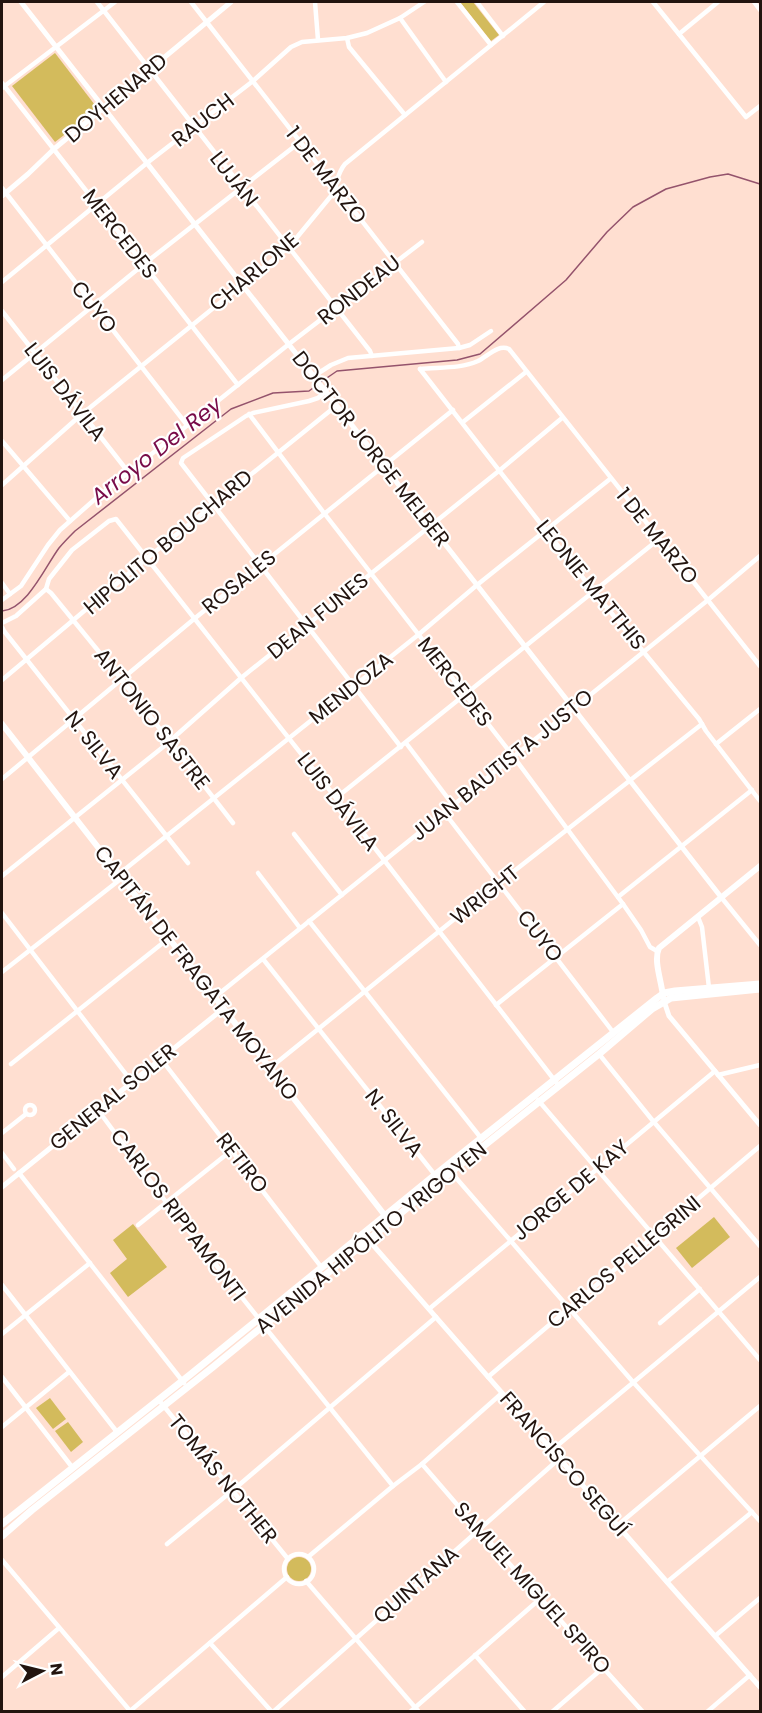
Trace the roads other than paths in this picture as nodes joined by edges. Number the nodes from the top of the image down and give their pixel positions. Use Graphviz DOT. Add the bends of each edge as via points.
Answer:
graph roads {
  1 [pos="21,2"];
  2 [pos="97,2"];
  3 [pos="115,2"];
  4 [pos="191,2"];
  5 [pos="231,2"];
  6 [pos="315,2"];
  7 [pos="424,2"];
  8 [pos="457,2"];
  9 [pos="477,2"];
  10 [pos="544,2"];
  11 [pos="653,2"];
  12 [pos="718,2"];
  13 [pos="754,2"];
  14 [pos="103,10"];
  15 [pos="760,10"];
  16 [pos="400,18"];
  17 [pos="207,22"];
  18 [pos="679,33"];
  19 [pos="503,36"];
  20 [pos="347,38"];
  21 [pos="318,40"];
  22 [pos="491,45"];
  23 [pos="56,46"];
  24 [pos="150,70"];
  25 [pos="253,81"];
  26 [pos="446,82"];
  27 [pos="2,86"];
  28 [pos="760,106"];
  29 [pos="104,108"];
  30 [pos="405,115"];
  31 [pos="195,126"];
  32 [pos="300,142"];
  33 [pos="54,149"];
  34 [pos="147,163"];
  35 [pos="336,187"];
  36 [pos="241,188"];
  37 [pos="3,193"];
  38 [pos="97,204"];
  39 [pos="195,224"];
  40 [pos="422,242"];
  41 [pos="47,245"];
  42 [pos="289,248"];
  43 [pos="395,262"];
  44 [pos="144,264"];
  45 [pos="2,282"];
  46 [pos="242,285"];
  47 [pos="93,305"];
  48 [pos="336,308"];
  49 [pos="2,311"];
  50 [pos="191,325"];
  51 [pos="491,331"];
  52 [pos="289,344"];
  53 [pos="459,348"];
  54 [pos="35,353"];
  55 [pos="372,356"];
  56 [pos="140,366"];
  57 [pos="420,369"];
  58 [pos="526,372"];
  59 [pos="316,379"];
  60 [pos="2,380"];
  61 [pos="238,385"];
  62 [pos="325,390"];
  63 [pos="336,406"];
  64 [pos="453,410"];
  65 [pos="82,414"];
  66 [pos="249,414"];
  67 [pos="562,418"];
  68 [pos="463,423"];
  69 [pos="187,425"];
  70 [pos="2,441"];
  71 [pos="277,452"];
  72 [pos="23,466"];
  73 [pos="383,466"];
  74 [pos="500,470"];
  75 [pos="129,473"];
  76 [pos="610,479"];
  77 [pos="2,484"];
  78 [pos="212,505"];
  79 [pos="324,513"];
  80 [pos="70,521"];
  81 [pos="430,526"];
  82 [pos="547,530"];
  83 [pos="659,538"];
  84 [pos="760,556"];
  85 [pos="146,558"];
  86 [pos="259,566"];
  87 [pos="370,574"];
  88 [pos="2,583"];
  89 [pos="477,585"];
  90 [pos="46,589"];
  91 [pos="594,592"];
  92 [pos="10,594"];
  93 [pos="2,600"];
  94 [pos="708,600"];
  95 [pos="194,619"];
  96 [pos="73,621"];
  97 [pos="2,625"];
  98 [pos="306,626"];
  99 [pos="418,635"];
  100 [pos="524,647"];
  101 [pos="643,652"];
  102 [pos="26,660"];
  103 [pos="760,666"];
  104 [pos="241,678"];
  105 [pos="2,680"];
  106 [pos="122,680"];
  107 [pos="353,687"];
  108 [pos="465,695"];
  109 [pos="573,708"];
  110 [pos="760,709"];
  111 [pos="74,719"];
  112 [pos="2,724"];
  113 [pos="702,724"];
  114 [pos="289,739"];
  115 [pos="170,742"];
  116 [pos="406,743"];
  117 [pos="716,744"];
  118 [pos="401,747"];
  119 [pos="513,756"];
  120 [pos="28,758"];
  121 [pos="2,779"];
  122 [pos="122,780"];
  123 [pos="630,781"];
  124 [pos="752,790"];
  125 [pos="336,798"];
  126 [pos="214,799"];
  127 [pos="760,801"];
  128 [pos="453,805"];
  129 [pos="444,812"];
  130 [pos="75,818"];
  131 [pos="233,823"];
  132 [pos="567,830"];
  133 [pos="294,834"];
  134 [pos="167,836"];
  135 [pos="681,846"];
  136 [pos="384,861"];
  137 [pos="188,862"];
  138 [pos="760,866"];
  139 [pos="258,873"];
  140 [pos="2,876"];
  141 [pos="120,876"];
  142 [pos="499,883"];
  143 [pos="342,895"];
  144 [pos="618,897"];
  145 [pos="721,897"];
  146 [pos="623,904"];
  147 [pos="2,913"];
  148 [pos="698,917"];
  149 [pos="309,921"];
  150 [pos="300,928"];
  151 [pos="439,932"];
  152 [pos="169,938"];
  153 [pos="760,945"];
  154 [pos="30,950"];
  155 [pos="657,951"];
  156 [pos="556,957"];
  157 [pos="262,958"];
  158 [pos="2,972"];
  159 [pos="760,984"];
  160 [pos="709,988"];
  161 [pos="760,989"];
  162 [pos="365,992"];
  163 [pos="215,997"];
  164 [pos="663,997"];
  165 [pos="496,1005"];
  166 [pos="224,1008"];
  167 [pos="77,1010"];
  168 [pos="319,1029"];
  169 [pos="613,1032"];
  170 [pos="599,1054"];
  171 [pos="160,1059"];
  172 [pos="10,1064"];
  173 [pos="760,1065"];
  174 [pos="270,1068"];
  175 [pos="716,1073"];
  176 [pos="132,1082"];
  177 [pos="556,1083"];
  178 [pos="537,1098"];
  179 [pos="98,1110"];
  180 [pos="26,1114"];
  181 [pos="653,1121"];
  182 [pos="760,1125"];
  183 [pos="2,1133"];
  184 [pos="481,1138"];
  185 [pos="760,1146"];
  186 [pos="232,1150"];
  187 [pos="2,1153"];
  188 [pos="597,1168"];
  189 [pos="17,1171"];
  190 [pos="451,1172"];
  191 [pos="435,1175"];
  192 [pos="2,1187"];
  193 [pos="711,1188"];
  194 [pos="166,1202"];
  195 [pos="388,1219"];
  196 [pos="138,1225"];
  197 [pos="366,1236"];
  198 [pos="655,1236"];
  199 [pos="510,1241"];
  200 [pos="760,1246"];
  201 [pos="90,1263"];
  202 [pos="322,1268"];
  203 [pos="760,1277"];
  204 [pos="2,1285"];
  205 [pos="700,1289"];
  206 [pos="429,1309"];
  207 [pos="569,1309"];
  208 [pos="719,1311"];
  209 [pos="26,1315"];
  210 [pos="436,1317"];
  211 [pos="261,1323"];
  212 [pos="660,1323"];
  213 [pos="2,1334"];
  214 [pos="760,1360"];
  215 [pos="69,1372"];
  216 [pos="2,1377"];
  217 [pos="488,1377"];
  218 [pos="182,1380"];
  219 [pos="633,1382"];
  220 [pos="188,1387"];
  221 [pos="502,1393"];
  222 [pos="158,1399"];
  223 [pos="163,1406"];
  224 [pos="760,1406"];
  225 [pos="25,1408"];
  226 [pos="330,1408"];
  227 [pos="2,1427"];
  228 [pos="117,1432"];
  229 [pos="552,1450"];
  230 [pos="702,1456"];
  231 [pos="560,1458"];
  232 [pos="422,1464"];
  233 [pos="72,1467"];
  234 [pos="393,1486"];
  235 [pos="232,1491"];
  236 [pos="752,1512"];
  237 [pos="760,1521"];
  238 [pos="2,1523"];
  239 [pos="618,1525"];
  240 [pos="9,1530"];
  241 [pos="479,1530"];
  242 [pos="2,1536"];
  243 [pos="167,1544"];
  244 [pos="308,1557"];
  245 [pos="288,1559"];
  246 [pos="2,1560"];
  247 [pos="287,1577"];
  248 [pos="306,1581"];
  249 [pos="667,1582"];
  250 [pos="760,1598"];
  251 [pos="541,1599"];
  252 [pos="59,1628"];
  253 [pos="715,1636"];
  254 [pos="355,1639"];
  255 [pos="210,1642"];
  256 [pos="475,1655"];
  257 [pos="604,1667"];
  258 [pos="750,1675"];
  259 [pos="2,1677"];
  260 [pos="760,1687"];
  261 [pos="415,1710"];
  262 [pos="130,1711"];
  263 [pos="272,1712"];
  264 [pos="525,1712"];
  265 [pos="552,1712"];
  266 [pos="643,1712"];
  267 [pos="707,1712"];
  1 -- 23 [label="street, DOCTOR JORGE MELBER"];
  2 -- 14 [label="street, LUJÁN"];
  3 -- 14 [label="street"];
  4 -- 17 [label="street, 1 DE MARZO"];
  5 -- 17 [label="street, DOYHENARD"];
  6 -- 21 [label="street"];
  7 -- 16 [label="street, RAUCH"];
  8 -- 22 [label="street"];
  9 -- 19 [label="street"];
  10 -- 19 [label="street, CHARLONE"];
  11 -- 18 [label="street"];
  12 -- 18 [label="street"];
  13 -- 15 [label="street"];
  14 -- 23 [label="street"];
  14 -- 24 [label="street, LUJÁN"];
  16 -- 20 [label="street, RAUCH"];
  16 -- 26 [label="street"];
  17 -- 24 [label="street, DOYHENARD"];
  17 -- 25 [label="street, 1 DE MARZO"];
  18 -- 28 [label="street" via="747,117"];
  19 -- 22 [label="street, CHARLONE"];
  20 -- 21 [label="street, RAUCH"];
  20 -- 30 [label="street" via="350,47"];
  21 -- 25 [label="street, RAUCH" via="291,47"];
  22 -- 26 [label="street, CHARLONE"];
  23 -- 27 [label="street"];
  23 -- 29 [label="street, DOCTOR JORGE MELBER"];
  24 -- 29 [label="street, DOYHENARD"];
  24 -- 31 [label="street, LUJÁN"];
  25 -- 31 [label="street, RAUCH"];
  25 -- 32 [label="street, 1 DE MARZO"];
  26 -- 30 [label="street, CHARLONE"];
  27 -- 33 [label="street, MERCEDES"];
  29 -- 33 [label="street, DOYHENARD"];
  29 -- 34 [label="street, DOCTOR JORGE MELBER"];
  30 -- 35 [label="street, CHARLONE" via="342,167"];
  31 -- 34 [label="street, RAUCH"];
  31 -- 36 [label="street, LUJÁN"];
  32 -- 35 [label="street, 1 DE MARZO"];
  32 -- 36 [label="street"];
  33 -- 37 [label="street, DOYHENARD" via="25,178"];
  33 -- 38 [label="street, MERCEDES"];
  34 -- 38 [label="street, RAUCH"];
  34 -- 39 [label="street, DOCTOR JORGE MELBER"];
  35 -- 42 [label="street, CHARLONE"];
  35 -- 43 [label="street, 1 DE MARZO"];
  36 -- 39 [label="street"];
  36 -- 42 [label="street, LUJÁN"];
  37 -- 41 [label="street, CUYO"];
  38 -- 41 [label="street, RAUCH"];
  38 -- 44 [label="street, MERCEDES"];
  39 -- 44 [label="street"];
  39 -- 46 [label="street, DOCTOR JORGE MELBER"];
  40 -- 43 [label="street, RONDEAU"];
  41 -- 45 [label="street, RAUCH"];
  41 -- 47 [label="street, CUYO"];
  42 -- 46 [label="street, CHARLONE"];
  42 -- 48 [label="street, LUJÁN"];
  43 -- 48 [label="street, RONDEAU"];
  43 -- 53 [label="street, 1 DE MARZO"];
  44 -- 47 [label="street"];
  44 -- 50 [label="street, MERCEDES"];
  46 -- 50 [label="street, CHARLONE"];
  46 -- 52 [label="street, DOCTOR JORGE MELBER"];
  47 -- 54 [label="street"];
  47 -- 56 [label="street, CUYO"];
  48 -- 52 [label="street, RONDEAU"];
  48 -- 55 [label="street, LUJÁN"];
  49 -- 54 [label="street, LUIS DÁVILA"];
  50 -- 56 [label="street, CHARLONE"];
  50 -- 61 [label="street, MERCEDES"];
  51 -- 53 [label="street"];
  52 -- 59 [label="street, DOCTOR JORGE MELBER"];
  52 -- 61 [label="street, RONDEAU"];
  53 -- 55 [label="street"];
  54 -- 60 [label="street"];
  54 -- 65 [label="street, LUIS DÁVILA"];
  55 -- 59 [label="street" via="342,360"];
  56 -- 65 [label="street, CHARLONE"];
  56 -- 69 [label="street, CUYO"];
  57 -- 58 [label="street, 1 DE MARZO" via="470,364 503,347"];
  57 -- 64 [label="street, LEONIE MATTHIS"];
  58 -- 67 [label="street, 1 DE MARZO"];
  58 -- 68 [label="street"];
  59 -- 62 [label="street, DOCTOR JORGE MELBER"];
  61 -- 69 [label="street, RONDEAU"];
  62 -- 63 [label="street, DOCTOR JORGE MELBER"];
  62 -- 66 [label="street" via="309,401"];
  63 -- 71 [label="street, HIPÓLITO BOUCHARD"];
  63 -- 73 [label="street, DOCTOR JORGE MELBER"];
  64 -- 68 [label="street, LEONIE MATTHIS"];
  64 -- 73 [label="street, ROSALES"];
  65 -- 72 [label="street, CHARLONE"];
  65 -- 75 [label="street, LUIS DÁVILA"];
  66 -- 71 [label="street, MERCEDES"];
  66 -- 78 [label="street" via="181,460"];
  67 -- 74 [label="street, DEAN FUNES"];
  67 -- 76 [label="street, 1 DE MARZO"];
  68 -- 74 [label="street, LEONIE MATTHIS"];
  69 -- 75 [label="street, RONDEAU"];
  70 -- 72 [label="street"];
  71 -- 78 [label="street, HIPÓLITO BOUCHARD"];
  71 -- 79 [label="street, MERCEDES"];
  72 -- 77 [label="street, CHARLONE"];
  72 -- 80 [label="street"];
  73 -- 79 [label="street, ROSALES"];
  73 -- 81 [label="street, DOCTOR JORGE MELBER"];
  74 -- 81 [label="street, DEAN FUNES"];
  74 -- 82 [label="street, LEONIE MATTHIS"];
  75 -- 80 [label="street, RONDEAU"];
  76 -- 82 [label="street, MENDOZA"];
  76 -- 83 [label="street, 1 DE MARZO"];
  78 -- 85 [label="street, HIPÓLITO BOUCHARD"];
  78 -- 86 [label="street"];
  79 -- 86 [label="street, ROSALES"];
  79 -- 87 [label="street, MERCEDES"];
  80 -- 92 [label="street, RONDEAU" via="42,553 26,580"];
  81 -- 87 [label="street, DEAN FUNES"];
  81 -- 89 [label="street, DOCTOR JORGE MELBER"];
  82 -- 89 [label="street, MENDOZA"];
  82 -- 91 [label="street, LEONIE MATTHIS"];
  83 -- 91 [label="street"];
  83 -- 94 [label="street, 1 DE MARZO"];
  84 -- 94 [label="street, JUAN BAUTISTA JUSTO"];
  85 -- 90 [label="street, LUIS DÁVILA" via="116,519 109,521 72,550 49,579"];
  85 -- 95 [label="street, LUIS DÁVILA"];
  85 -- 96 [label="street, HIPÓLITO BOUCHARD"];
  86 -- 95 [label="street, ROSALES"];
  86 -- 98 [label="street"];
  87 -- 98 [label="street, DEAN FUNES"];
  87 -- 99 [label="street, MERCEDES"];
  88 -- 92 [label="street"];
  89 -- 99 [label="street, MENDOZA"];
  89 -- 100 [label="street, DOCTOR JORGE MELBER"];
  90 -- 96 [label="street, ANTONIO SASTRE"];
  90 -- 97 [label="street"];
  91 -- 100 [label="street"];
  91 -- 101 [label="street, LEONIE MATTHIS"];
  92 -- 93 [label="street, RONDEAU"];
  94 -- 101 [label="street, JUAN BAUTISTA JUSTO"];
  94 -- 103 [label="street, 1 DE MARZO"];
  95 -- 104 [label="street, LUIS DÁVILA"];
  95 -- 106 [label="street, ROSALES"];
  96 -- 102 [label="street, HIPÓLITO BOUCHARD"];
  96 -- 106 [label="street, ANTONIO SASTRE"];
  97 -- 102 [label="street, N. SILVA"];
  98 -- 104 [label="street, DEAN FUNES"];
  98 -- 107 [label="street"];
  99 -- 107 [label="street, MENDOZA"];
  99 -- 108 [label="street, MERCEDES"];
  100 -- 108 [label="street"];
  100 -- 109 [label="street, DOCTOR JORGE MELBER"];
  101 -- 109 [label="street, JUAN BAUTISTA JUSTO"];
  101 -- 113 [label="street, LEONIE MATTHIS"];
  102 -- 105 [label="street, HIPÓLITO BOUCHARD"];
  102 -- 111 [label="street, N. SILVA"];
  104 -- 114 [label="street, LUIS DÁVILA"];
  104 -- 115 [label="street, DEAN FUNES"];
  106 -- 111 [label="street, ROSALES"];
  106 -- 115 [label="street, ANTONIO SASTRE"];
  107 -- 114 [label="street, MENDOZA"];
  107 -- 118 [label="street"];
  108 -- 116 [label="street"];
  108 -- 119 [label="street, MERCEDES"];
  109 -- 119 [label="street, JUAN BAUTISTA JUSTO"];
  109 -- 123 [label="street, DOCTOR JORGE MELBER"];
  110 -- 117 [label="street"];
  111 -- 120 [label="street, ROSALES"];
  111 -- 122 [label="street, N. SILVA"];
  112 -- 120 [label="main road, CAPITÁN DE FRAGATA MOYANO"];
  113 -- 117 [label="street, LEONIE MATTHIS"];
  113 -- 123 [label="street, WRIGHT"];
  114 -- 125 [label="street, LUIS DÁVILA"];
  114 -- 126 [label="street, MENDOZA"];
  115 -- 122 [label="street, DEAN FUNES"];
  115 -- 126 [label="street, ANTONIO SASTRE"];
  116 -- 118 [label="street"];
  116 -- 128 [label="street"];
  117 -- 124 [label="street, LEONIE MATTHIS"];
  118 -- 125 [label="street"];
  119 -- 128 [label="street, JUAN BAUTISTA JUSTO"];
  119 -- 132 [label="street, MERCEDES"];
  120 -- 121 [label="street, ROSALES"];
  120 -- 130 [label="main road, CAPITÁN DE FRAGATA MOYANO"];
  122 -- 130 [label="street, DEAN FUNES"];
  122 -- 134 [label="street, N. SILVA"];
  123 -- 132 [label="street, WRIGHT"];
  123 -- 135 [label="street, DOCTOR JORGE MELBER"];
  124 -- 127 [label="street, LEONIE MATTHIS"];
  124 -- 135 [label="street"];
  125 -- 136 [label="street, LUIS DÁVILA"];
  126 -- 131 [label="street, ANTONIO SASTRE"];
  126 -- 134 [label="street, MENDOZA"];
  128 -- 129 [label="street, JUAN BAUTISTA JUSTO"];
  129 -- 136 [label="street, JUAN BAUTISTA JUSTO"];
  129 -- 142 [label="street, CUYO"];
  130 -- 140 [label="street, DEAN FUNES"];
  130 -- 141 [label="main road, CAPITÁN DE FRAGATA MOYANO"];
  132 -- 142 [label="street, WRIGHT"];
  132 -- 144 [label="street, MERCEDES"];
  133 -- 143 [label="street"];
  134 -- 137 [label="street, N. SILVA"];
  134 -- 141 [label="street, MENDOZA"];
  135 -- 144 [label="street"];
  135 -- 145 [label="street, DOCTOR JORGE MELBER"];
  136 -- 143 [label="street, JUAN BAUTISTA JUSTO"];
  136 -- 151 [label="street, LUIS DÁVILA"];
  138 -- 145 [label="main road"];
  139 -- 150 [label="street"];
  141 -- 152 [label="main road, CAPITÁN DE FRAGATA MOYANO"];
  141 -- 154 [label="street, MENDOZA"];
  142 -- 151 [label="street, WRIGHT"];
  142 -- 156 [label="street, CUYO"];
  143 -- 149 [label="street, JUAN BAUTISTA JUSTO"];
  144 -- 146 [label="street, MERCEDES"];
  145 -- 148 [label="main road"];
  145 -- 153 [label="street"];
  146 -- 155 [label="street, MERCEDES" via="650,947"];
  146 -- 156 [label="street"];
  147 -- 154 [label="street"];
  148 -- 155 [label="main road"];
  148 -- 160 [label="street"];
  149 -- 150 [label="street, JUAN BAUTISTA JUSTO"];
  149 -- 162 [label="street"];
  150 -- 157 [label="street, JUAN BAUTISTA JUSTO"];
  151 -- 162 [label="street, WRIGHT"];
  151 -- 165 [label="street, LUIS DÁVILA"];
  152 -- 163 [label="main road, CAPITÁN DE FRAGATA MOYANO"];
  152 -- 167 [label="street"];
  154 -- 158 [label="street, MENDOZA"];
  154 -- 167 [label="street"];
  155 -- 164 [label="main road"];
  156 -- 165 [label="street"];
  156 -- 169 [label="street, CUYO"];
  157 -- 163 [label="street, JUAN BAUTISTA JUSTO"];
  157 -- 168 [label="street, N. SILVA"];
  159 -- 160 [label="main road, AVENIDA HIPÓLITO YRIGOYEN"];
  160 -- 164 [label="main road, AVENIDA HIPÓLITO YRIGOYEN" via="675,991"];
  161 -- 164 [label="main road, AVENIDA HIPÓLITO YRIGOYEN"];
  162 -- 168 [label="street, WRIGHT"];
  162 -- 184 [label="street"];
  163 -- 166 [label="main road, CAPITÁN DE FRAGATA MOYANO"];
  164 -- 169 [label="main road, AVENIDA HIPÓLITO YRIGOYEN"];
  164 -- 170 [label="main road, AVENIDA HIPÓLITO YRIGOYEN"];
  164 -- 175 [label="street" via="669,1016"];
  165 -- 177 [label="street, LUIS DÁVILA"];
  166 -- 171 [label="street, GENERAL SOLER"];
  166 -- 174 [label="main road, CAPITÁN DE FRAGATA MOYANO"];
  167 -- 172 [label="street"];
  167 -- 176 [label="street"];
  168 -- 174 [label="street, WRIGHT"];
  168 -- 191 [label="street, N. SILVA"];
  169 -- 177 [label="main road, AVENIDA HIPÓLITO YRIGOYEN"];
  170 -- 177 [label="main road, AVENIDA HIPÓLITO YRIGOYEN"];
  170 -- 181 [label="street"];
  171 -- 176 [label="street, GENERAL SOLER"];
  171 -- 186 [label="street, RETIRO"];
  173 -- 175 [label="street, JORGE DE KAY"];
  174 -- 195 [label="main road, CAPITÁN DE FRAGATA MOYANO"];
  175 -- 181 [label="street, JORGE DE KAY"];
  175 -- 182 [label="street"];
  176 -- 179 [label="street, GENERAL SOLER"];
  177 -- 178 [label="main road, AVENIDA HIPÓLITO YRIGOYEN"];
  178 -- 184 [label="main road, AVENIDA HIPÓLITO YRIGOYEN"];
  178 -- 188 [label="street"];
  178 -- 190 [label="main road, AVENIDA HIPÓLITO YRIGOYEN"];
  179 -- 189 [label="street, GENERAL SOLER"];
  179 -- 194 [label="street, CARLOS RIPPAMONTI"];
  180 -- 183 [label="street"];
  181 -- 188 [label="street, JORGE DE KAY"];
  181 -- 193 [label="street"];
  184 -- 191 [label="main road, AVENIDA HIPÓLITO YRIGOYEN"];
  185 -- 193 [label="street, CARLOS PELLEGRINI"];
  186 -- 194 [label="street"];
  186 -- 202 [label="street, RETIRO"];
  187 -- 189 [label="street"];
  188 -- 198 [label="street"];
  188 -- 199 [label="street, JORGE DE KAY"];
  189 -- 192 [label="street, GENERAL SOLER"];
  189 -- 201 [label="street"];
  190 -- 195 [label="main road, AVENIDA HIPÓLITO YRIGOYEN"];
  190 -- 199 [label="street"];
  191 -- 195 [label="main road, AVENIDA HIPÓLITO YRIGOYEN"];
  193 -- 198 [label="street, CARLOS PELLEGRINI"];
  193 -- 200 [label="street"];
  194 -- 196 [label="street"];
  194 -- 211 [label="street, CARLOS RIPPAMONTI"];
  195 -- 197 [label="main road, AVENIDA HIPÓLITO YRIGOYEN"];
  197 -- 202 [label="main road, AVENIDA HIPÓLITO YRIGOYEN"];
  197 -- 206 [label="street, FRANCISCO SEGUÍ"];
  197 -- 211 [label="main road, AVENIDA HIPÓLITO YRIGOYEN"];
  198 -- 205 [label="street"];
  198 -- 207 [label="street, CARLOS PELLEGRINI"];
  199 -- 206 [label="street, JORGE DE KAY"];
  199 -- 207 [label="street"];
  201 -- 209 [label="street"];
  201 -- 218 [label="street"];
  202 -- 211 [label="main road, AVENIDA HIPÓLITO YRIGOYEN"];
  203 -- 208 [label="street"];
  204 -- 209 [label="street"];
  205 -- 208 [label="street"];
  205 -- 212 [label="street"];
  206 -- 210 [label="street, FRANCISCO SEGUÍ"];
  207 -- 217 [label="street, CARLOS PELLEGRINI"];
  207 -- 219 [label="street"];
  208 -- 214 [label="street"];
  208 -- 219 [label="street"];
  209 -- 213 [label="street"];
  209 -- 215 [label="street"];
  210 -- 217 [label="street, FRANCISCO SEGUÍ"];
  210 -- 226 [label="street"];
  211 -- 218 [label="main road, AVENIDA HIPÓLITO YRIGOYEN"];
  211 -- 220 [label="main road, AVENIDA HIPÓLITO YRIGOYEN"];
  211 -- 226 [label="street"];
  215 -- 225 [label="street"];
  215 -- 228 [label="street"];
  216 -- 225 [label="street"];
  217 -- 221 [label="street, FRANCISCO SEGUÍ"];
  218 -- 220 [label="street"];
  218 -- 222 [label="main road, AVENIDA HIPÓLITO YRIGOYEN"];
  219 -- 229 [label="street"];
  219 -- 230 [label="street"];
  220 -- 223 [label="main road, AVENIDA HIPÓLITO YRIGOYEN"];
  221 -- 229 [label="street, FRANCISCO SEGUÍ"];
  221 -- 232 [label="street"];
  222 -- 223 [label="street, TOMÁS NOTHER"];
  222 -- 228 [label="main road, AVENIDA HIPÓLITO YRIGOYEN"];
  223 -- 235 [label="street, TOMÁS NOTHER"];
  223 -- 240 [label="main road, AVENIDA HIPÓLITO YRIGOYEN"];
  224 -- 230 [label="street"];
  225 -- 227 [label="street"];
  225 -- 233 [label="street"];
  226 -- 234 [label="street"];
  226 -- 235 [label="street"];
  228 -- 233 [label="main road, AVENIDA HIPÓLITO YRIGOYEN"];
  229 -- 231 [label="street, FRANCISCO SEGUÍ"];
  230 -- 236 [label="street"];
  230 -- 239 [label="street"];
  231 -- 239 [label="street, FRANCISCO SEGUÍ"];
  231 -- 241 [label="street, QUINTANA"];
  232 -- 234 [label="street"];
  232 -- 241 [label="street, SAMUEL MIGUEL SPIRO"];
  233 -- 238 [label="main road, AVENIDA HIPÓLITO YRIGOYEN"];
  234 -- 244 [label="street"];
  235 -- 243 [label="street"];
  235 -- 245 [label="street, TOMÁS NOTHER"];
  236 -- 237 [label="street"];
  236 -- 249 [label="street"];
  238 -- 240 [label="street"];
  239 -- 249 [label="street, FRANCISCO SEGUÍ"];
  240 -- 242 [label="main road, AVENIDA HIPÓLITO YRIGOYEN"];
  241 -- 251 [label="street, SAMUEL MIGUEL SPIRO"];
  241 -- 254 [label="street, QUINTANA"];
  244 -- 245 [label="street" via="296,1554"];
  244 -- 248 [label="street" via="314,1568"];
  245 -- 247 [label="street" via="284,1568"];
  246 -- 252 [label="street"];
  247 -- 248 [label="street" via="293,1582"];
  247 -- 255 [label="street"];
  248 -- 254 [label="street"];
  249 -- 253 [label="street, FRANCISCO SEGUÍ"];
  250 -- 253 [label="street"];
  251 -- 256 [label="street"];
  251 -- 257 [label="street, SAMUEL MIGUEL SPIRO"];
  252 -- 259 [label="street"];
  252 -- 262 [label="street"];
  253 -- 258 [label="street, FRANCISCO SEGUÍ"];
  254 -- 261 [label="street"];
  254 -- 263 [label="street, QUINTANA"];
  255 -- 262 [label="street"];
  255 -- 263 [label="street"];
  256 -- 261 [label="street"];
  256 -- 264 [label="street"];
  257 -- 265 [label="street"];
  257 -- 266 [label="street, SAMUEL MIGUEL SPIRO"];
  258 -- 260 [label="street, FRANCISCO SEGUÍ"];
  258 -- 267 [label="street"];
}
